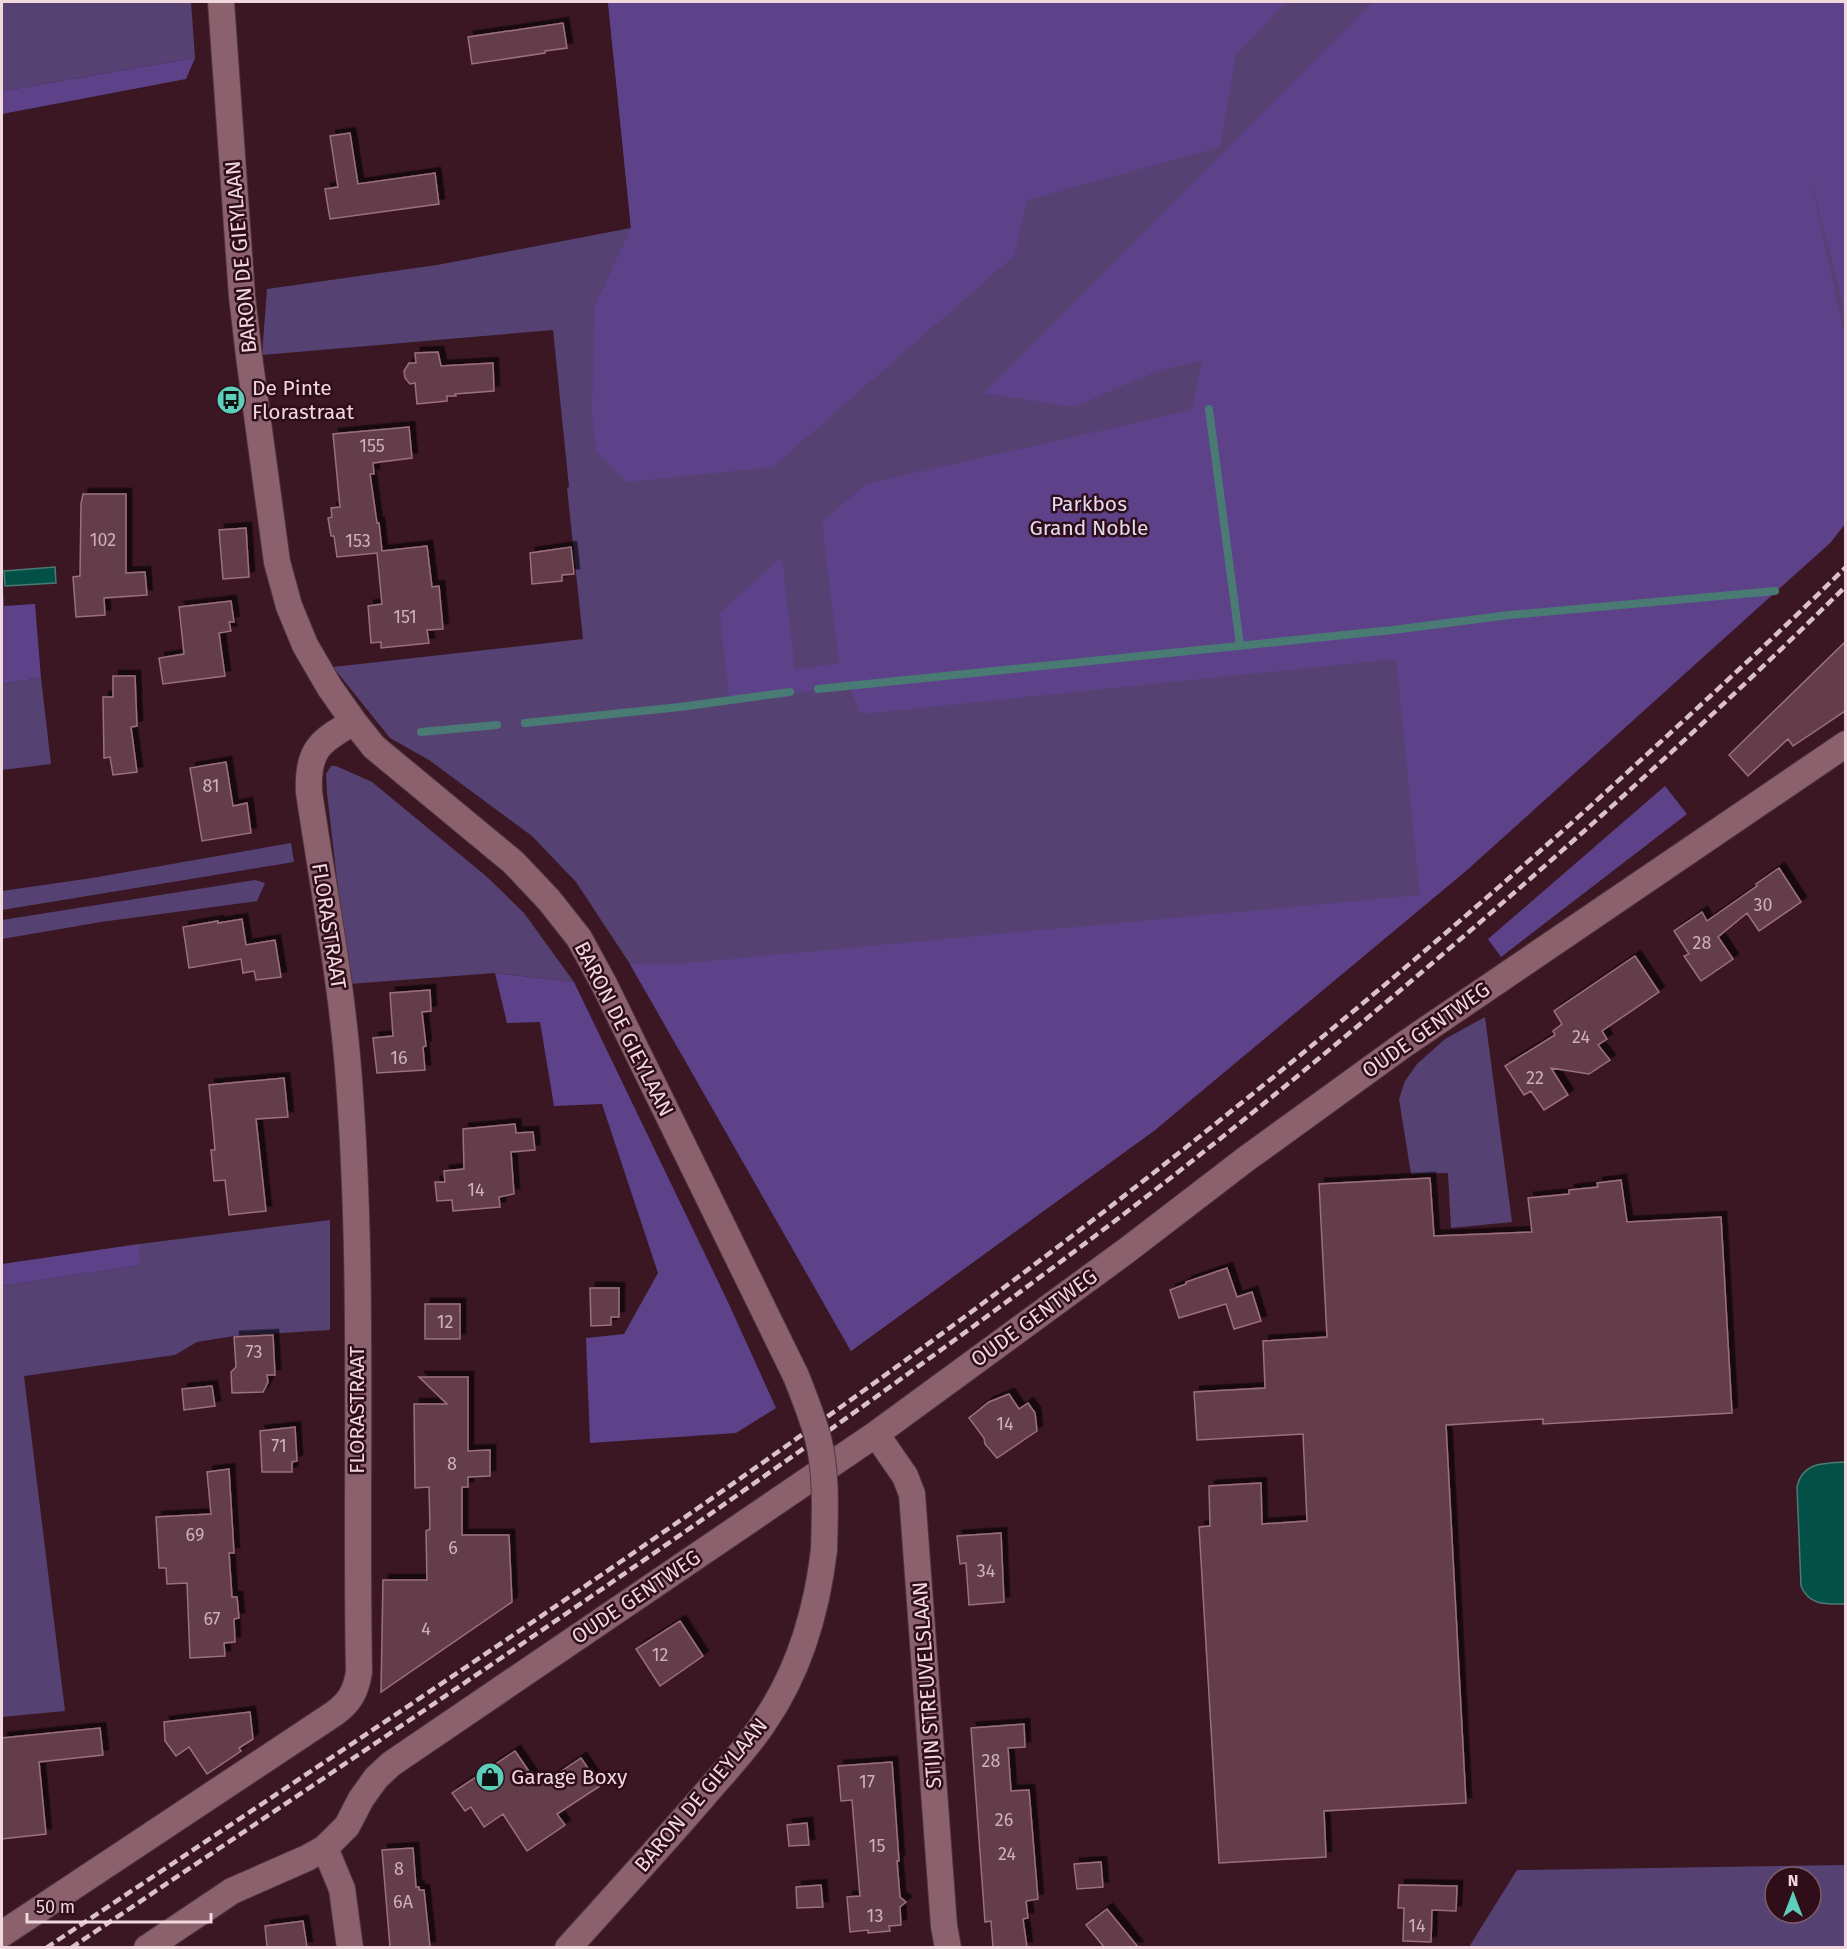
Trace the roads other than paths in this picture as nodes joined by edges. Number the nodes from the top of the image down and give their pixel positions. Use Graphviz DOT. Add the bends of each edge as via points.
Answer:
graph roads {
  1 [pos="221,2"];
  2 [pos="354,722"];
  3 [pos="1845,744"];
  4 [pos="876,1434"];
  5 [pos="326,1848"];
  6 [pos="2,1934"];
  7 [pos="147,1947"];
  8 [pos="350,1947"];
  9 [pos="568,1947"];
  10 [pos="948,1947"];
  1 -- 2 [label="street, BARON DE GIEYLAAN" via="242,296 278,562 289,606 305,645"];
  2 -- 6 [label="street, FLORASTRAAT" via="321,745 308,772 347,1057 354,1173 357,1684 352,1697 335,1713"];
  2 -- 9 [label="street, BARON DE GIEYLAAN, bridge" via="379,751 513,862 579,938 796,1376 810,1411 822,1460 825,1509 820,1580 812,1616 783,1691 741,1753"];
  3 -- 4 [label="street, OUDE GENTWEG" via="1402,1046"];
  4 -- 5 [label="street, OUDE GENTWEG" via="391,1764 376,1778 347,1826"];
  4 -- 10 [label="street, STIJN STREUVELSLAAN" via="905,1476 912,1494"];
  5 -- 7 [label="street, OUDE GENTWEG" via="232,1891"];
  5 -- 8 [label="street" via="342,1889"];
}
